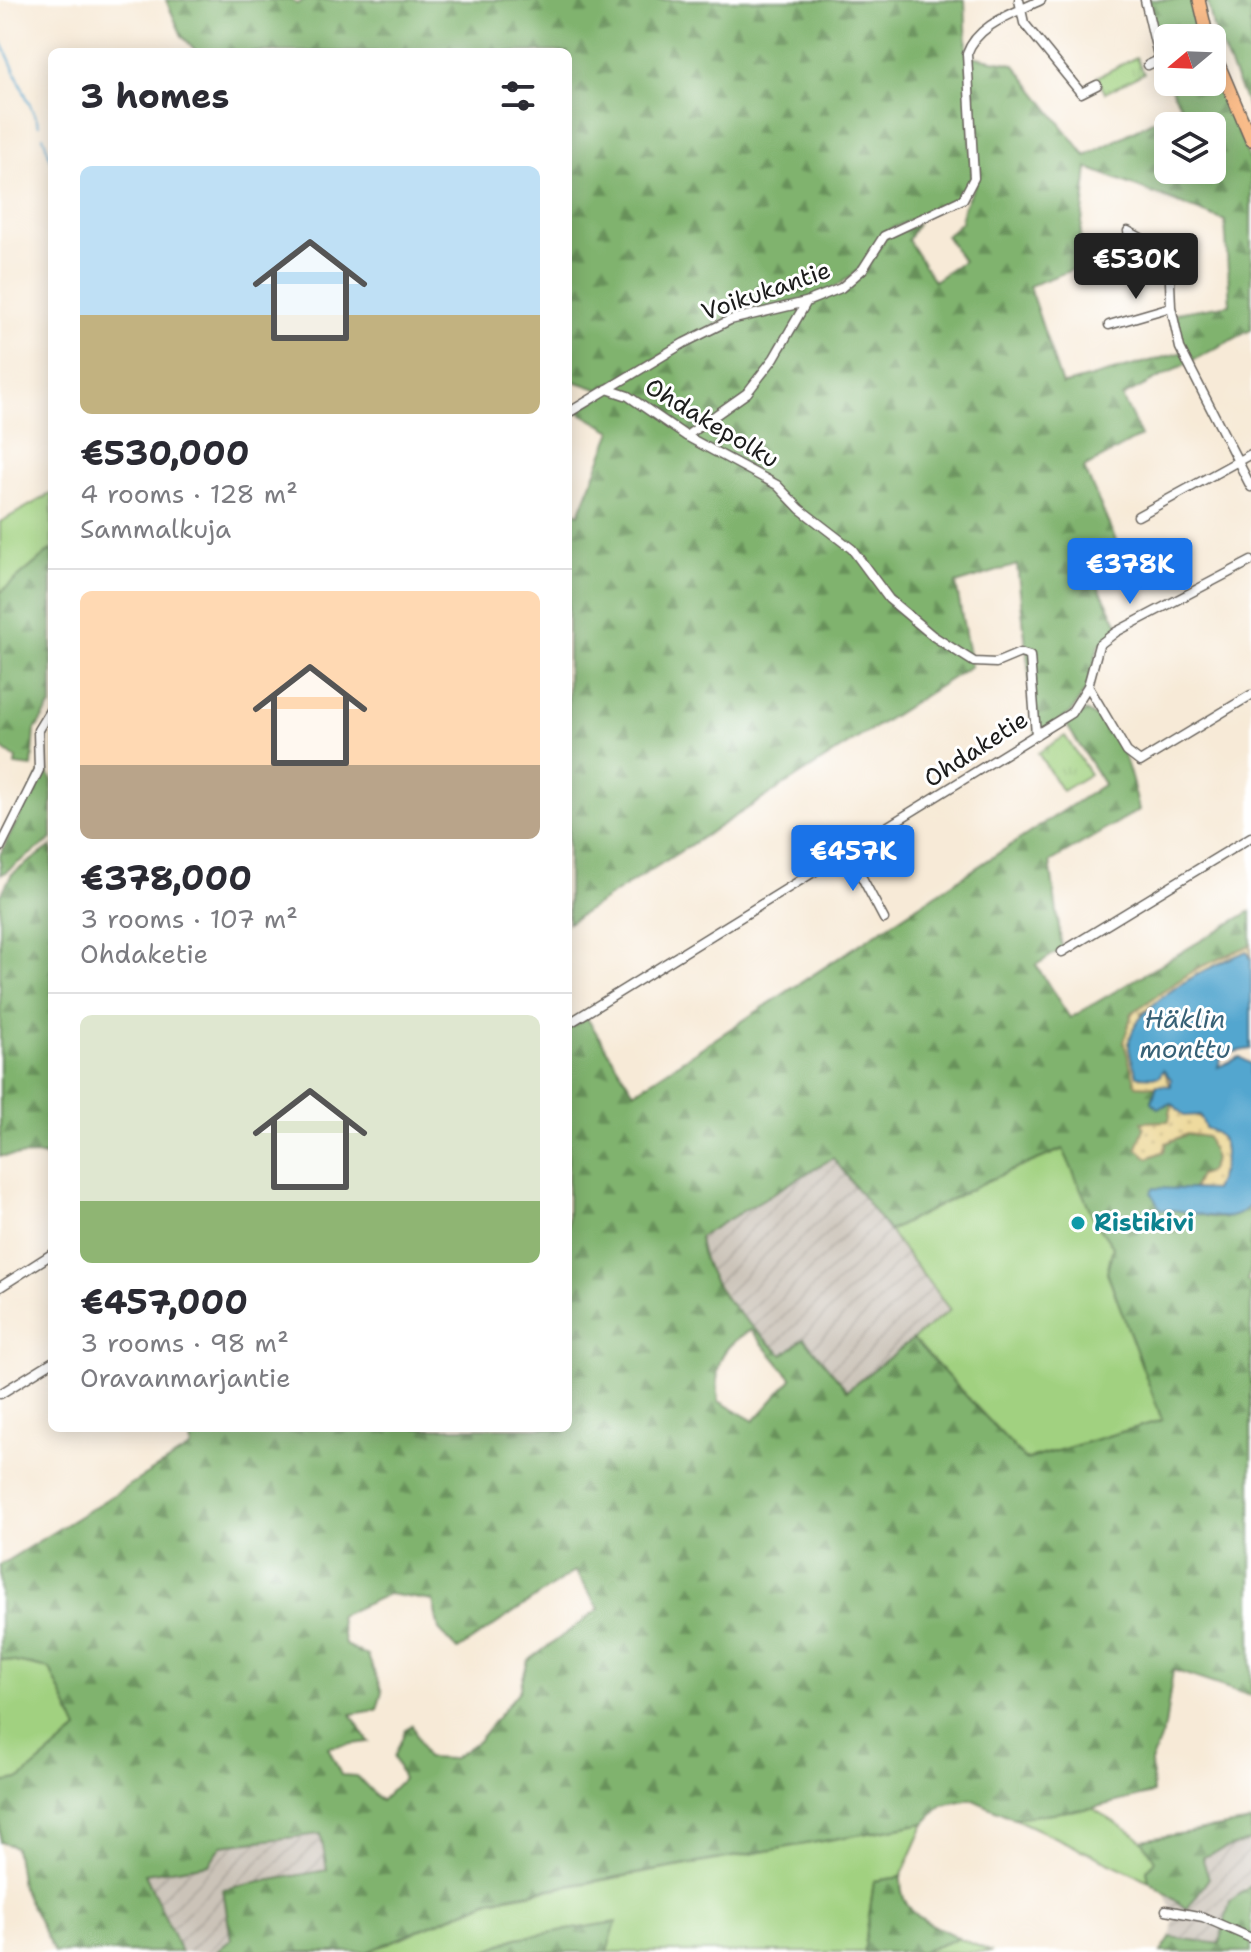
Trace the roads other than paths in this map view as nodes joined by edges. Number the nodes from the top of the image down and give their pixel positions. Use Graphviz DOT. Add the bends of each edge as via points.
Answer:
graph roads {
  1 [pos="1019,0"];
  2 [pos="1041,0"];
  3 [pos="1145,0"];
  4 [pos="1199,0"];
  5 [pos="1019,11"];
  6 [pos="1205,24"];
  7 [pos="1148,65"];
  8 [pos="1226,81"];
  9 [pos="1097,85"];
  10 [pos="1251,140"];
  11 [pos="1128,231"];
  12 [pos="806,302"];
  13 [pos="1171,307"];
  14 [pos="1109,325"];
  15 [pos="607,389"];
  16 [pos="572,411"];
  17 [pos="686,436"];
  18 [pos="1251,454"];
  19 [pos="1240,461"];
  20 [pos="1251,487"];
  21 [pos="1138,516"];
  22 [pos="1251,561"];
  23 [pos="1088,686"];
  24 [pos="1251,695"];
  25 [pos="48,714"];
  26 [pos="1036,735"];
  27 [pos="1251,837"];
  28 [pos="0,848"];
  29 [pos="849,853"];
  30 [pos="884,919"];
  31 [pos="1062,952"];
  32 [pos="572,1022"];
  33 [pos="48,1257"];
  34 [pos="0,1287"];
  35 [pos="48,1364"];
  36 [pos="0,1394"];
  37 [pos="1166,1910"];
  38 [pos="1251,1938"];
  1 -- 5 [label="street"];
  2 -- 5 [label="street, Voikukantie"];
  3 -- 7 [label="street" via="1159,60"];
  4 -- 6 [label="main road"];
  5 -- 9 [label="street" via="1081,93"];
  5 -- 12 [label="street, Voikukantie" via="976,36 967,54 972,188 949,208 897,227 884,236 855,278"];
  8 -- 10 [label="main road"];
  11 -- 13 [label="street" via="1169,258"];
  12 -- 15 [label="street, Voikukantie" via="730,320"];
  12 -- 17 [label="street" via="747,393"];
  13 -- 14 [label="street"];
  13 -- 19 [label="street" via="1184,359"];
  15 -- 16 [label="street, Voikukantie"];
  15 -- 17 [label="street, Ohdakepolku" via="628,396"];
  17 -- 26 [label="street, Ohdakepolku" via="777,485 852,549 889,599 933,636 974,662 996,663 1020,653 1030,656"];
  18 -- 19 [label="street"];
  19 -- 20 [label="street"];
  19 -- 21 [label="street"];
  22 -- 23 [label="street, Ohdaketie" via="1099,645"];
  23 -- 24 [label="street" via="1127,752 1140,762"];
  23 -- 26 [label="street, Ohdaketie" via="1071,713"];
  25 -- 28 [label="street" via="38,730 39,770"];
  26 -- 29 [label="street, Ohdaketie"];
  27 -- 31 [label="street"];
  29 -- 30 [label="street"];
  29 -- 32 [label="street, Ohdaketie"];
  33 -- 34 [label="street"];
  35 -- 36 [label="street"];
  37 -- 38 [label="street" via="1203,1917"];
}
